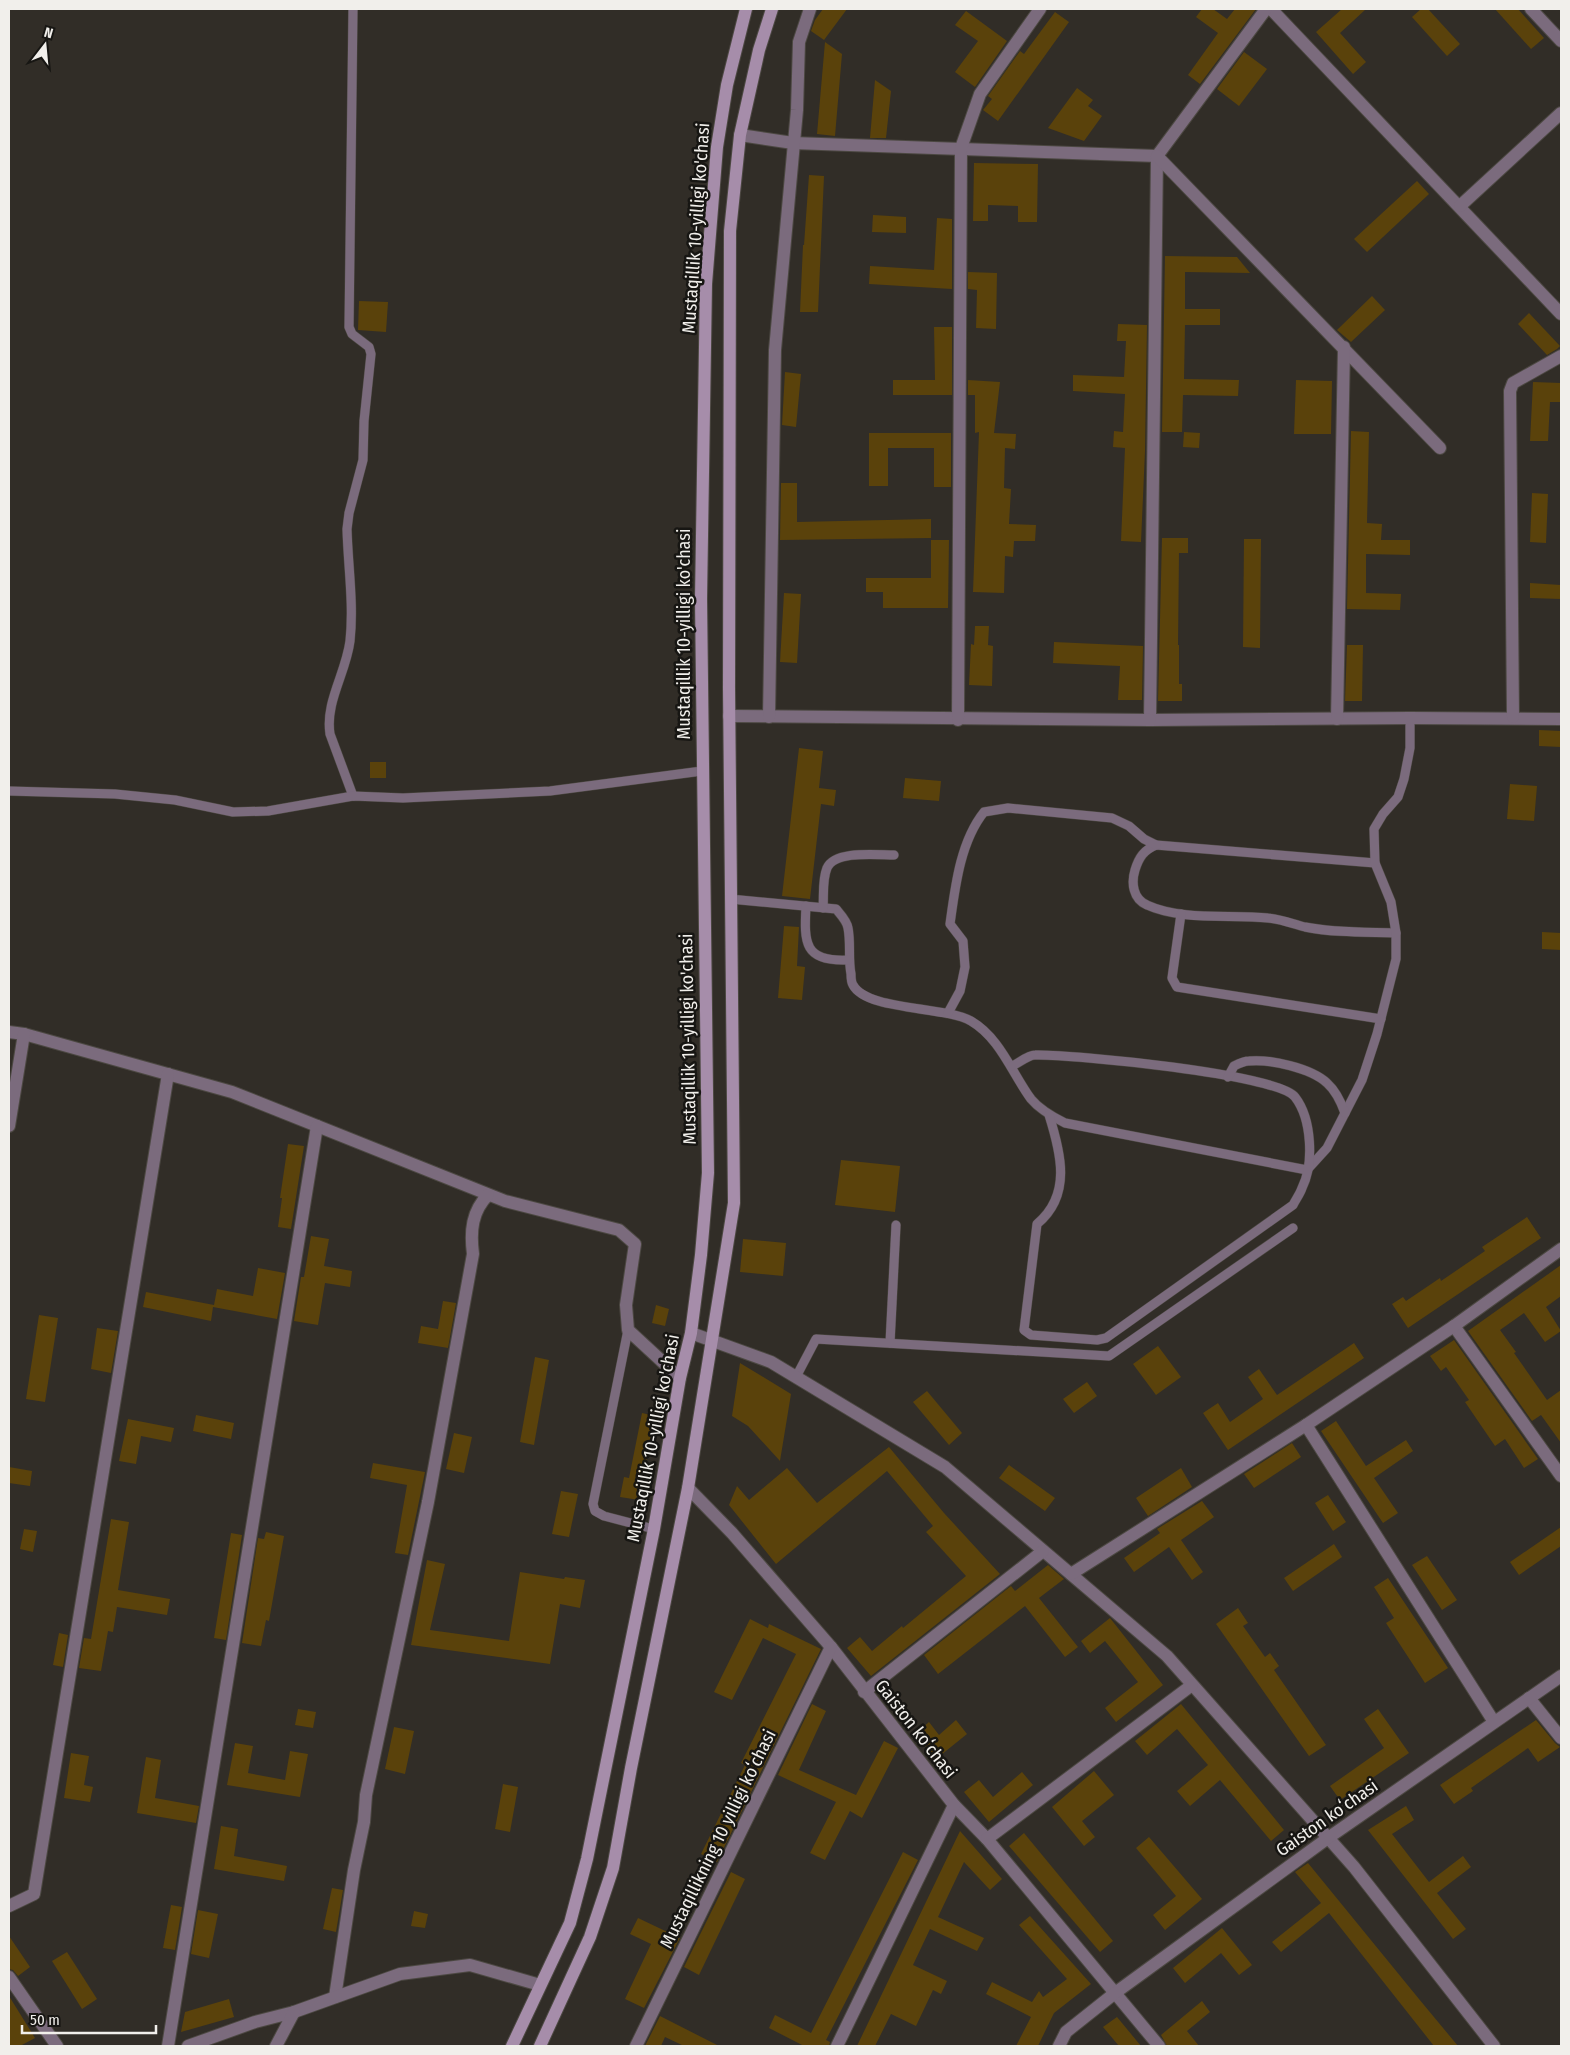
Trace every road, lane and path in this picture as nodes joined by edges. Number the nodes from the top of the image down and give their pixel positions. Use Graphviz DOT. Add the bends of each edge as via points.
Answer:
graph roads {
  1 [pos="353,9"];
  2 [pos="746,9"];
  3 [pos="772,9"];
  4 [pos="810,9"];
  5 [pos="1040,9"];
  6 [pos="1266,9"];
  7 [pos="1270,9"];
  8 [pos="1531,9"];
  9 [pos="1561,41"];
  10 [pos="1561,113"];
  11 [pos="740,135"];
  12 [pos="793,143"];
  13 [pos="960,148"];
  14 [pos="1158,156"];
  15 [pos="1460,206"];
  16 [pos="1561,314"];
  17 [pos="1344,347"];
  18 [pos="1561,356"];
  19 [pos="1440,448"];
  20 [pos="729,716"];
  21 [pos="769,717"];
  22 [pos="1410,718"];
  23 [pos="1512,718"];
  24 [pos="1336,719"];
  25 [pos="1561,719"];
  26 [pos="958,720"];
  27 [pos="1150,720"];
  28 [pos="702,771"];
  29 [pos="9,791"];
  30 [pos="353,796"];
  31 [pos="1156,845"];
  32 [pos="894,855"];
  33 [pos="1375,863"];
  34 [pos="730,899"];
  35 [pos="806,906"];
  36 [pos="823,908"];
  37 [pos="1180,914"];
  38 [pos="1396,933"];
  39 [pos="848,960"];
  40 [pos="948,1013"];
  41 [pos="1381,1018"];
  42 [pos="9,1032"];
  43 [pos="24,1034"];
  44 [pos="1012,1066"];
  45 [pos="168,1074"];
  46 [pos="1228,1077"];
  47 [pos="1345,1113"];
  48 [pos="1049,1115"];
  49 [pos="9,1126"];
  50 [pos="317,1126"];
  51 [pos="1307,1170"];
  52 [pos="488,1195"];
  53 [pos="896,1225"];
  54 [pos="1293,1228"];
  55 [pos="1561,1249"];
  56 [pos="1454,1326"];
  57 [pos="628,1330"];
  58 [pos="691,1333"];
  59 [pos="711,1340"];
  60 [pos="890,1343"];
  61 [pos="796,1377"];
  62 [pos="680,1378"];
  63 [pos="1306,1425"];
  64 [pos="1561,1476"];
  65 [pos="688,1488"];
  66 [pos="654,1529"];
  67 [pos="1043,1551"];
  68 [pos="1071,1574"];
  69 [pos="831,1647"];
  70 [pos="1561,1676"];
  71 [pos="1192,1685"];
  72 [pos="864,1692"];
  73 [pos="1529,1698"];
  74 [pos="1494,1722"];
  75 [pos="1561,1738"];
  76 [pos="954,1805"];
  77 [pos="1328,1838"];
  78 [pos="986,1839"];
  79 [pos="9,1906"];
  80 [pos="9,1977"];
  81 [pos="540,1985"];
  82 [pos="1115,1993"];
  83 [pos="335,1997"];
  84 [pos="294,2012"];
  85 [pos="57,2046"];
  86 [pos="168,2046"];
  87 [pos="188,2046"];
  88 [pos="276,2046"];
  89 [pos="512,2046"];
  90 [pos="540,2046"];
  91 [pos="636,2046"];
  92 [pos="837,2046"];
  93 [pos="1059,2046"];
  94 [pos="1159,2046"];
  95 [pos="1494,2046"];
  1 -- 30 [label="lane" via="349,328 369,346 371,354 363,460 347,529 350,640 329,714 329,726"];
  2 -- 28 [label="main road, Mustaqillik 10-yilligi ko'chasi" via="727,85 717,147 706,284"];
  3 -- 11 [label="main road, Mustaqillik 10-yilligi ko'chasi" via="759,50"];
  4 -- 12 [label="street" via="799,42"];
  5 -- 13 [label="street" via="980,94"];
  6 -- 14 [label="street"];
  7 -- 15 [label="street"];
  8 -- 9 [label="street"];
  10 -- 15 [label="street"];
  11 -- 12 [label="street"];
  11 -- 20 [label="main road, Mustaqillik 10-yilligi ko'chasi" via="730,231"];
  12 -- 13 [label="street"];
  12 -- 21 [label="street" via="775,350"];
  13 -- 14 [label="street"];
  13 -- 26 [label="street"];
  14 -- 17 [label="street"];
  14 -- 27 [label="street"];
  15 -- 16 [label="street"];
  17 -- 19 [label="street"];
  17 -- 24 [label="street"];
  18 -- 23 [label="street" via="1513,383 1510,391"];
  20 -- 21 [label="street"];
  20 -- 34 [label="main road, Mustaqillik 10-yilligi ko'chasi"];
  21 -- 26 [label="street"];
  22 -- 23 [label="street"];
  22 -- 24 [label="street"];
  22 -- 33 [label="lane" via="1410,748 1404,779 1398,797 1382,814 1374,829"];
  23 -- 25 [label="street"];
  24 -- 27 [label="street"];
  26 -- 27 [label="street"];
  28 -- 30 [label="lane" via="550,791 403,798"];
  28 -- 58 [label="main road, Mustaqillik 10-yilligi ko'chasi" via="708,1173"];
  29 -- 30 [label="lane" via="115,794 175,800 233,812 268,811"];
  31 -- 33 [label="lane"];
  31 -- 37 [label="lane" via="1139,858 1132,878 1134,894 1146,905"];
  31 -- 40 [label="lane" via="1112,818 1008,808 984,812 976,822 965,850 954,892 950,924 963,941 965,966 960,992"];
  32 -- 36 [label="lane" via="855,855 836,859 828,867 825,877"];
  33 -- 38 [label="lane" via="1391,902"];
  34 -- 35 [label="lane"];
  34 -- 59 [label="main road, Mustaqillik 10-yilligi ko'chasi" via="734,1203"];
  35 -- 36 [label="lane"];
  35 -- 39 [label="lane" via="804,936 810,948 819,957"];
  36 -- 39 [label="lane" via="836,909 846,923"];
  37 -- 38 [label="lane" via="1270,918 1306,927"];
  37 -- 41 [label="lane" via="1172,978 1177,987"];
  38 -- 41 [label="lane" via="1396,959"];
  39 -- 40 [label="lane" via="853,985 867,998"];
  40 -- 44 [label="lane" via="970,1020 984,1030"];
  41 -- 47 [label="lane" via="1362,1080"];
  42 -- 43 [label="street"];
  43 -- 45 [label="street"];
  43 -- 49 [label="street"];
  44 -- 46 [label="lane" via="1033,1055 1085,1057 1193,1069"];
  44 -- 48 [label="lane" via="1032,1100"];
  45 -- 50 [label="street" via="232,1092"];
  45 -- 79 [label="street" via="34,1894"];
  46 -- 47 [label="lane" via="1234,1066 1247,1060 1272,1062 1302,1070 1326,1082 1340,1100"];
  46 -- 51 [label="lane" via="1267,1085 1294,1096 1306,1117 1309,1140"];
  47 -- 51 [label="lane" via="1327,1148"];
  48 -- 51 [label="lane" via="1065,1123"];
  48 -- 51 [label="lane" via="1061,1167 1056,1200 1050,1213 1037,1224 1024,1330 1031,1335 1106,1338 1293,1205 1303,1187"];
  50 -- 52 [label="street"];
  50 -- 86 [label="street"];
  52 -- 57 [label="street" via="619,1230 635,1244 626,1305"];
  52 -- 83 [label="street" via="478,1205 470,1235 473,1254 428,1502 366,1795"];
  53 -- 60 [label="lane"];
  54 -- 60 [label="lane" via="1109,1356"];
  55 -- 56 [label="street"];
  56 -- 63 [label="street"];
  56 -- 64 [label="street"];
  57 -- 62 [label="street"];
  57 -- 66 [label="lane" via="593,1504 595,1511 604,1516"];
  58 -- 59 [label="street"];
  58 -- 62 [label="main road, Mustaqillik 10-yilligi ko'chasi"];
  59 -- 61 [label="street" via="771,1362"];
  59 -- 65 [label="main road, Mustaqillik 10-yilligi ko'chasi"];
  60 -- 61 [label="lane" via="816,1339"];
  61 -- 67 [label="street" via="945,1466"];
  62 -- 66 [label="main road, Mustaqillik 10-yilligi ko'chasi"];
  63 -- 68 [label="street"];
  63 -- 74 [label="street"];
  65 -- 69 [label="street, Gaiston koʻchasi" via="732,1533"];
  65 -- 90 [label="main road, Mustaqillik 10-yilligi ko'chasi" via="613,1868 590,1937"];
  66 -- 81 [label="main road, Mustaqillik 10-yilligi ko'chasi" via="587,1859 570,1923"];
  67 -- 68 [label="street"];
  67 -- 72 [label="street"];
  68 -- 71 [label="street" via="1167,1656"];
  69 -- 72 [label="street, Gaiston koʻchasi"];
  69 -- 91 [label="street, Mustaqillikning 10 yilligi koʻchasi"];
  70 -- 73 [label="street, Gaiston koʻchasi"];
  71 -- 77 [label="street"];
  71 -- 78 [label="street"];
  72 -- 76 [label="street, Gaiston koʻchasi"];
  73 -- 74 [label="street, Gaiston koʻchasi"];
  73 -- 75 [label="street"];
  74 -- 77 [label="street, Gaiston koʻchasi"];
  76 -- 78 [label="street, Gaiston koʻchasi"];
  76 -- 92 [label="street"];
  77 -- 82 [label="street, Gaiston koʻchasi"];
  77 -- 95 [label="street" via="1354,1866"];
  78 -- 82 [label="street, Gaiston koʻchasi"];
  80 -- 85 [label="street"];
  81 -- 83 [label="street" via="470,1965 400,1974"];
  81 -- 89 [label="main road, Mustaqillik 10-yilligi ko'chasi"];
  82 -- 93 [label="street" via="1066,2032"];
  82 -- 94 [label="street, Gaiston koʻchasi"];
  83 -- 84 [label="street"];
  84 -- 87 [label="street"];
  84 -- 88 [label="street"];
}
